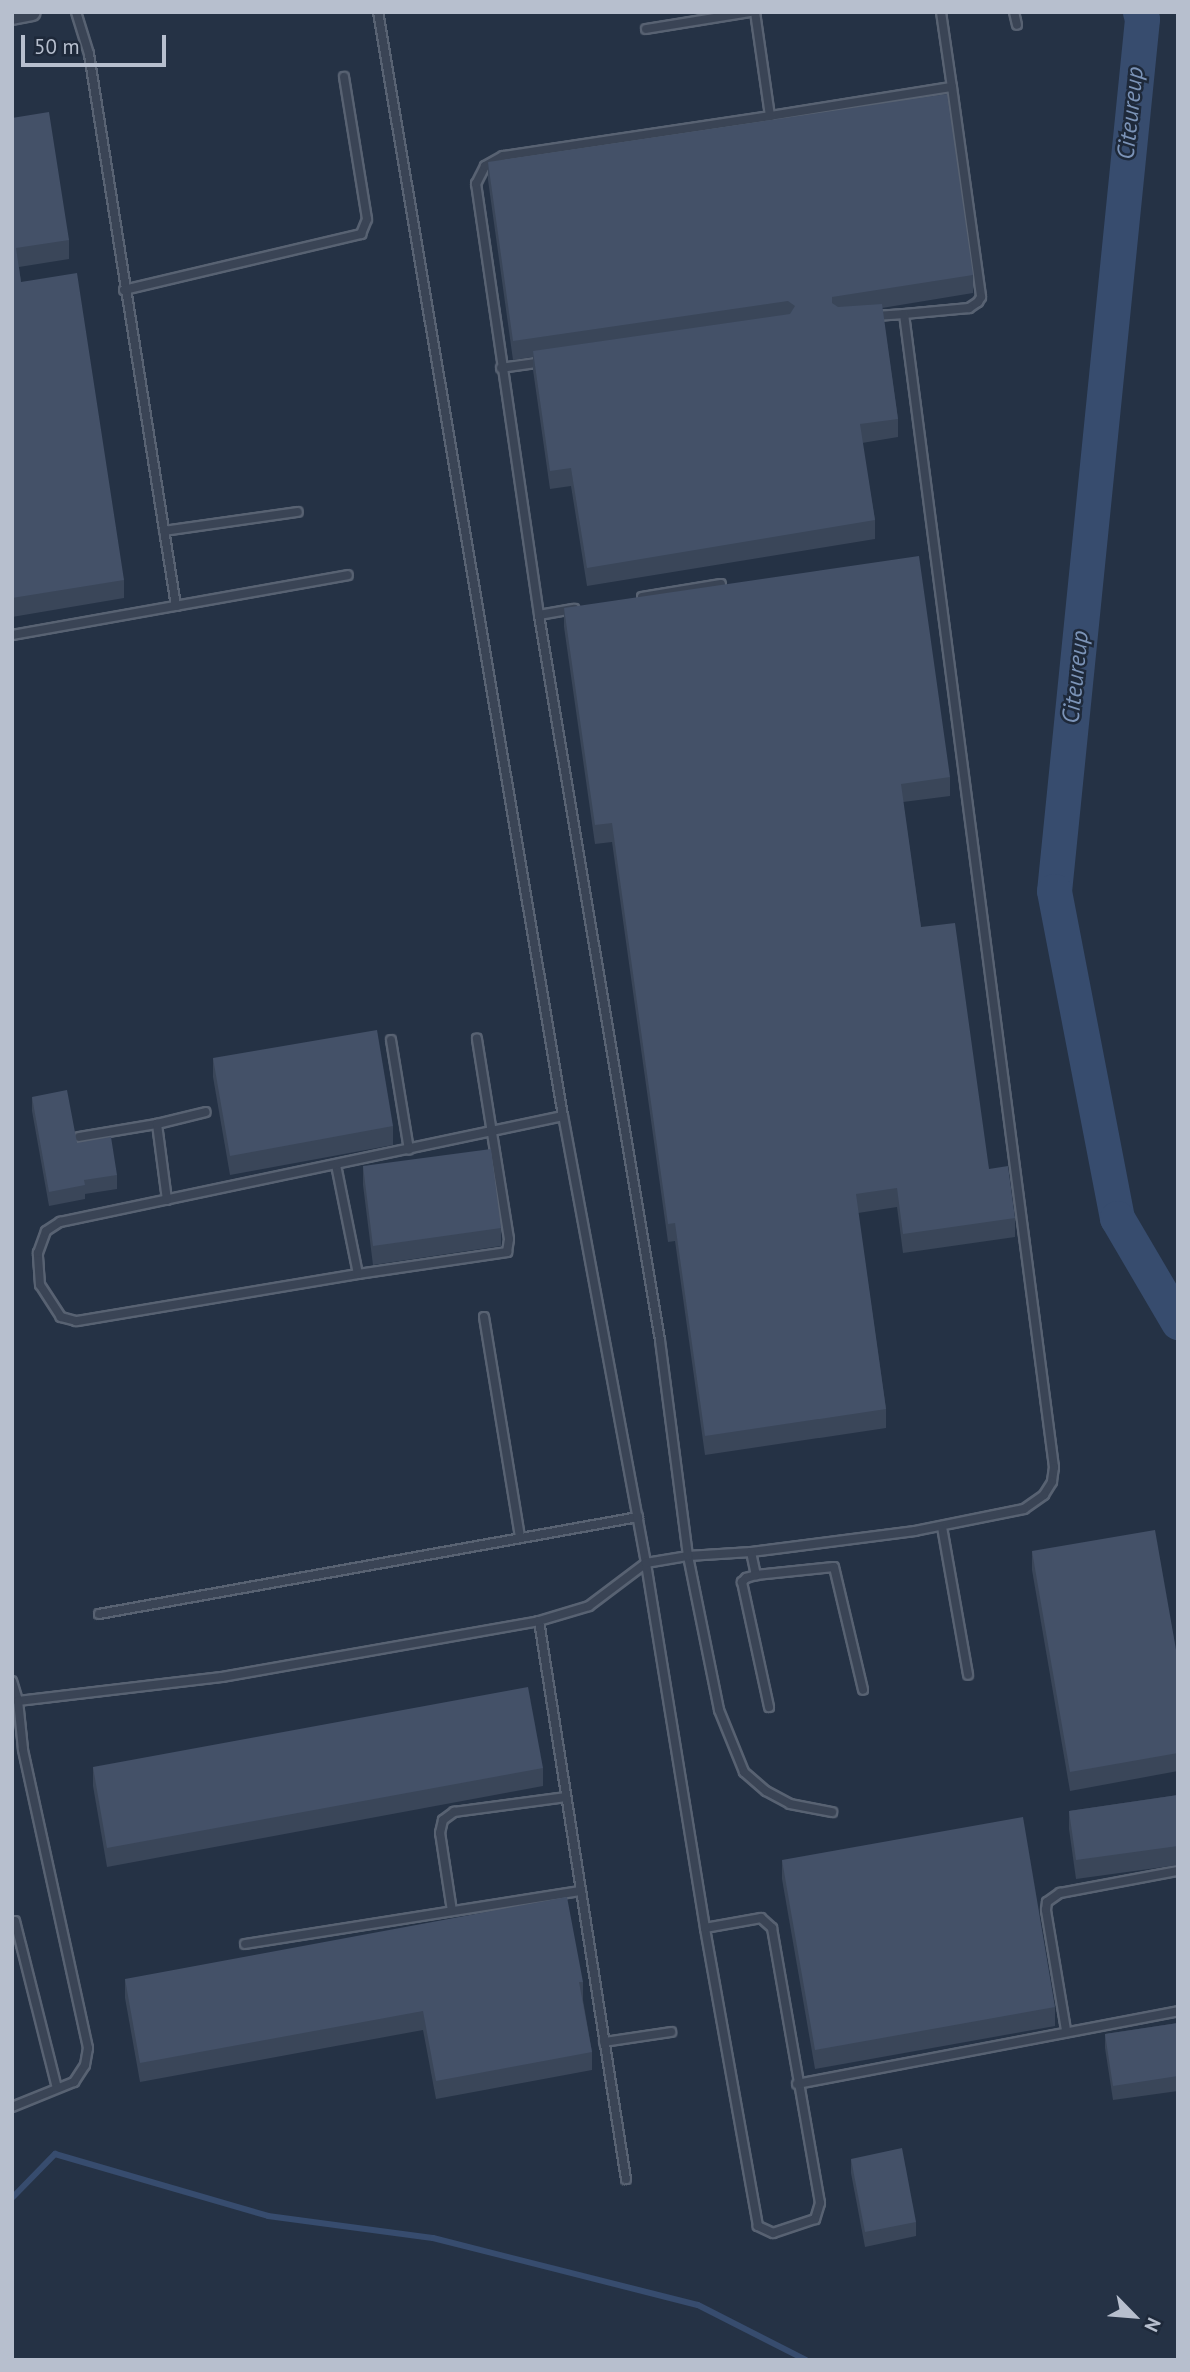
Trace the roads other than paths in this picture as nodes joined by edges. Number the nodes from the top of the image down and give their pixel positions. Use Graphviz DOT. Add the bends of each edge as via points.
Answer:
graph roads {
  1 [pos="32,12"];
  2 [pos="76,12"];
  3 [pos="378,12"];
  4 [pos="753,12"];
  5 [pos="940,12"];
  6 [pos="1014,12"];
  7 [pos="12,16"];
  8 [pos="1017,25"];
  9 [pos="646,29"];
  10 [pos="344,77"];
  11 [pos="952,87"];
  12 [pos="770,116"];
  13 [pos="124,290"];
  14 [pos="904,314"];
  15 [pos="865,317"];
  16 [pos="556,360"];
  17 [pos="501,368"];
  18 [pos="298,512"];
  19 [pos="164,531"];
  20 [pos="348,576"];
  21 [pos="721,584"];
  22 [pos="630,599"];
  23 [pos="176,606"];
  24 [pos="578,608"];
  25 [pos="539,615"];
  26 [pos="12,635"];
  27 [pos="477,1039"];
  28 [pos="391,1040"];
  29 [pos="206,1112"];
  30 [pos="563,1116"];
  31 [pos="157,1124"];
  32 [pos="492,1131"];
  33 [pos="79,1138"];
  34 [pos="409,1150"];
  35 [pos="337,1166"];
  36 [pos="167,1200"];
  37 [pos="358,1274"];
  38 [pos="484,1317"];
  39 [pos="638,1517"];
  40 [pos="942,1527"];
  41 [pos="520,1538"];
  42 [pos="751,1552"];
  43 [pos="688,1556"];
  44 [pos="646,1563"];
  45 [pos="756,1575"];
  46 [pos="99,1614"];
  47 [pos="539,1622"];
  48 [pos="968,1675"];
  49 [pos="12,1681"];
  50 [pos="863,1690"];
  51 [pos="18,1701"];
  52 [pos="769,1707"];
  53 [pos="566,1797"];
  54 [pos="832,1812"];
  55 [pos="1178,1871"];
  56 [pos="582,1891"];
  57 [pos="452,1911"];
  58 [pos="15,1921"];
  59 [pos="705,1928"];
  60 [pos="245,1944"];
  61 [pos="1178,2011"];
  62 [pos="1066,2030"];
  63 [pos="671,2032"];
  64 [pos="604,2042"];
  65 [pos="797,2084"];
  66 [pos="57,2088"];
  67 [pos="12,2108"];
  68 [pos="626,2179"];
  1 -- 7 [label="street"];
  2 -- 13 [label="lane" via="89,54"];
  3 -- 30 [label="lane"];
  4 -- 9 [label="lane"];
  4 -- 12 [label="lane"];
  5 -- 11 [label="lane"];
  6 -- 8 [label="lane"];
  10 -- 13 [label="lane" via="367,219 361,234"];
  11 -- 12 [label="lane"];
  11 -- 14 [label="lane" via="981,297 969,308"];
  12 -- 17 [label="lane" via="502,156 485,166 475,184"];
  13 -- 19 [label="lane"];
  14 -- 15 [label="lane"];
  14 -- 40 [label="lane" via="1054,1468 1052,1482 1034,1504"];
  16 -- 17 [label="lane"];
  17 -- 25 [label="lane"];
  18 -- 19 [label="lane"];
  19 -- 23 [label="lane"];
  20 -- 23 [label="lane"];
  21 -- 22 [label="lane"];
  23 -- 26 [label="lane"];
  24 -- 25 [label="lane"];
  25 -- 43 [label="lane" via="660,1340"];
  27 -- 32 [label="lane"];
  28 -- 34 [label="lane"];
  29 -- 31 [label="lane"];
  30 -- 32 [label="lane"];
  30 -- 39 [label="lane"];
  31 -- 33 [label="lane"];
  31 -- 36 [label="lane"];
  32 -- 34 [label="lane"];
  32 -- 37 [label="lane" via="509,1239 507,1252"];
  34 -- 35 [label="lane"];
  35 -- 36 [label="lane"];
  35 -- 37 [label="lane"];
  36 -- 37 [label="lane" via="60,1222 46,1231 37,1253 40,1285 61,1317 76,1321"];
  38 -- 41 [label="lane"];
  39 -- 41 [label="lane"];
  39 -- 44 [label="lane"];
  40 -- 42 [label="lane"];
  40 -- 48 [label="lane"];
  41 -- 46 [label="lane"];
  42 -- 43 [label="lane"];
  42 -- 45 [label="lane"];
  43 -- 44 [label="lane"];
  43 -- 54 [label="lane" via="719,1710 744,1772 790,1804"];
  44 -- 47 [label="lane" via="589,1606"];
  44 -- 59 [label="lane"];
  45 -- 50 [label="lane" via="834,1567"];
  45 -- 52 [label="lane" via="742,1583"];
  47 -- 51 [label="lane" via="222,1677"];
  47 -- 53 [label="lane"];
  49 -- 51 [label="lane"];
  51 -- 66 [label="lane" via="23,1749 88,2048 85,2065 74,2082"];
  53 -- 56 [label="lane"];
  53 -- 57 [label="lane" via="454,1812 443,1820 440,1833"];
  55 -- 62 [label="lane" via="1060,1893 1047,1902"];
  56 -- 57 [label="lane"];
  56 -- 64 [label="lane"];
  57 -- 60 [label="lane"];
  58 -- 66 [label="lane"];
  59 -- 65 [label="lane" via="761,1918 772,1928"];
  59 -- 65 [label="lane" via="758,2226 773,2233 815,2219 819,2211"];
  61 -- 62 [label="lane"];
  62 -- 65 [label="lane"];
  63 -- 64 [label="lane"];
  64 -- 68 [label="lane"];
  66 -- 67 [label="lane"];
}
